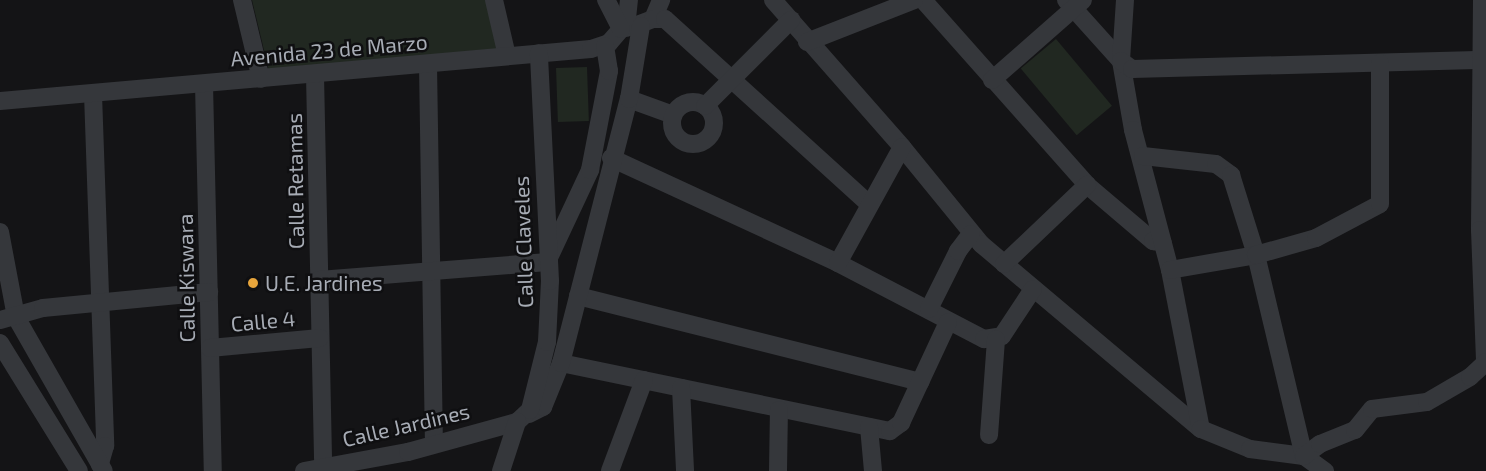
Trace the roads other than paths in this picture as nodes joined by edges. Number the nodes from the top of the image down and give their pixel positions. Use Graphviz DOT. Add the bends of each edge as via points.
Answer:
graph roads {
  1 [pos="242,0"];
  2 [pos="494,0"];
  3 [pos="606,0"];
  4 [pos="629,0"];
  5 [pos="662,0"];
  6 [pos="773,0"];
  7 [pos="914,0"];
  8 [pos="923,0"];
  9 [pos="1125,0"];
  10 [pos="1482,0"];
  11 [pos="1074,3"];
  12 [pos="791,20"];
  13 [pos="635,25"];
  14 [pos="807,42"];
  15 [pos="606,46"];
  16 [pos="539,53"];
  17 [pos="507,56"];
  18 [pos="1483,59"];
  19 [pos="1121,61"];
  20 [pos="1380,63"];
  21 [pos="428,65"];
  22 [pos="315,75"];
  23 [pos="261,79"];
  24 [pos="992,80"];
  25 [pos="730,82"];
  26 [pos="204,84"];
  27 [pos="93,94"];
  28 [pos="629,99"];
  29 [pos="0,101"];
  30 [pos="705,106"];
  31 [pos="673,115"];
  32 [pos="902,147"];
  33 [pos="1143,156"];
  34 [pos="611,158"];
  35 [pos="1087,185"];
  36 [pos="580,194"];
  37 [pos="602,203"];
  38 [pos="868,203"];
  39 [pos="0,232"];
  40 [pos="971,234"];
  41 [pos="1163,243"];
  42 [pos="1256,255"];
  43 [pos="547,262"];
  44 [pos="838,263"];
  45 [pos="1004,264"];
  46 [pos="431,270"];
  47 [pos="1170,270"];
  48 [pos="319,280"];
  49 [pos="1033,289"];
  50 [pos="209,292"];
  51 [pos="578,296"];
  52 [pos="100,303"];
  53 [pos="929,309"];
  54 [pos="8,318"];
  55 [pos="948,322"];
  56 [pos="320,338"];
  57 [pos="996,339"];
  58 [pos="0,343"];
  59 [pos="210,348"];
  60 [pos="1486,362"];
  61 [pos="561,363"];
  62 [pos="644,380"];
  63 [pos="921,382"];
  64 [pos="681,387"];
  65 [pos="779,410"];
  66 [pos="522,418"];
  67 [pos="868,428"];
  68 [pos="1201,429"];
  69 [pos="988,435"];
  70 [pos="434,444"];
  71 [pos="408,453"];
  72 [pos="1304,456"];
  73 [pos="323,466"];
  74 [pos="102,468"];
  75 [pos="79,471"];
  76 [pos="213,471"];
  77 [pos="304,471"];
  78 [pos="402,471"];
  79 [pos="501,471"];
  80 [pos="610,471"];
  81 [pos="685,471"];
  82 [pos="778,471"];
  83 [pos="873,471"];
  84 [pos="1325,471"];
  1 -- 23 [label="street"];
  2 -- 17 [label="street"];
  3 -- 13 [label="street"];
  4 -- 13 [label="street"];
  5 -- 13 [label="street"];
  6 -- 12 [label="street"];
  7 -- 14 [label="street"];
  8 -- 24 [label="street"];
  9 -- 19 [label="street"];
  10 -- 18 [label="street"];
  11 -- 19 [label="street"];
  11 -- 24 [label="street"];
  12 -- 14 [label="street"];
  12 -- 25 [label="street"];
  13 -- 15 [label="street"];
  13 -- 25 [label="street" via="665,19"];
  13 -- 28 [label="street"];
  14 -- 32 [label="street"];
  15 -- 16 [label="street, Avenida 23 de Marzo"];
  15 -- 36 [label="street" via="609,71 590,170"];
  16 -- 17 [label="street, Avenida 23 de Marzo"];
  16 -- 43 [label="street, Calle Claveles"];
  17 -- 21 [label="street, Avenida 23 de Marzo"];
  18 -- 20 [label="street"];
  18 -- 60 [label="street" via="1480,230"];
  19 -- 20 [label="street" via="1132,69 1152,70"];
  19 -- 33 [label="street" via="1133,130"];
  20 -- 42 [label="street" via="1380,204 1316,238"];
  21 -- 22 [label="street, Avenida 23 de Marzo"];
  21 -- 46 [label="street"];
  22 -- 23 [label="street, Avenida 23 de Marzo"];
  22 -- 48 [label="street, Calle Retamas"];
  23 -- 26 [label="street, Avenida 23 de Marzo"];
  24 -- 35 [label="street"];
  25 -- 30 [label="street"];
  25 -- 38 [label="street"];
  26 -- 27 [label="street, Avenida 23 de Marzo"];
  26 -- 50 [label="street, Calle Kiswara"];
  27 -- 29 [label="street, Avenida 23 de Marzo"];
  27 -- 52 [label="street"];
  28 -- 31 [label="street"];
  28 -- 34 [label="street"];
  30 -- 31 [label="street" via="687,103"];
  30 -- 31 [label="street" via="714,124 702,141 681,140 673,129"];
  32 -- 38 [label="street"];
  32 -- 40 [label="street"];
  33 -- 41 [label="street"];
  33 -- 42 [label="street" via="1225,168 1233,178"];
  34 -- 37 [label="street"];
  34 -- 44 [label="street"];
  35 -- 41 [label="street" via="1153,241"];
  35 -- 45 [label="street"];
  36 -- 37 [label="street"];
  36 -- 43 [label="street" via="570,207 558,244"];
  37 -- 51 [label="street"];
  38 -- 44 [label="street"];
  39 -- 54 [label="street"];
  40 -- 45 [label="street"];
  40 -- 53 [label="street" via="958,251"];
  41 -- 47 [label="street"];
  42 -- 47 [label="street"];
  42 -- 72 [label="street"];
  43 -- 46 [label="street"];
  43 -- 66 [label="street, Calle Claveles" via="550,281 546,342 536,395"];
  44 -- 53 [label="street"];
  45 -- 49 [label="street"];
  46 -- 48 [label="street"];
  46 -- 70 [label="street"];
  47 -- 68 [label="street"];
  48 -- 56 [label="street, Calle Retamas"];
  49 -- 57 [label="street"];
  49 -- 68 [label="street"];
  50 -- 52 [label="street"];
  50 -- 59 [label="street, Calle Kiswara"];
  51 -- 61 [label="street"];
  51 -- 63 [label="street"];
  52 -- 54 [label="street" via="43,308"];
  52 -- 74 [label="street" via="105,446"];
  53 -- 55 [label="street"];
  54 -- 74 [label="street"];
  55 -- 57 [label="street" via="984,339"];
  55 -- 63 [label="street"];
  56 -- 59 [label="street, Calle 4"];
  56 -- 73 [label="street, Calle Retamas"];
  57 -- 69 [label="street"];
  58 -- 75 [label="street"];
  59 -- 76 [label="street, Calle Kiswara"];
  60 -- 72 [label="street" via="1470,377 1427,402 1372,410 1355,430 1320,444"];
  61 -- 62 [label="street"];
  61 -- 66 [label="street" via="543,407"];
  62 -- 64 [label="street"];
  62 -- 80 [label="street"];
  63 -- 67 [label="street" via="898,427 890,431"];
  64 -- 65 [label="street"];
  64 -- 81 [label="street"];
  65 -- 67 [label="street"];
  65 -- 82 [label="street"];
  66 -- 70 [label="street, Calle Jardines"];
  66 -- 79 [label="street, Calle Claveles"];
  67 -- 83 [label="street"];
  68 -- 72 [label="street" via="1250,449"];
  70 -- 71 [label="street, Calle Jardines"];
  71 -- 73 [label="street, Calle Jardines"];
  71 -- 78 [label="street"];
  72 -- 84 [label="street"];
  73 -- 77 [label="street, Calle Jardines"];
}
